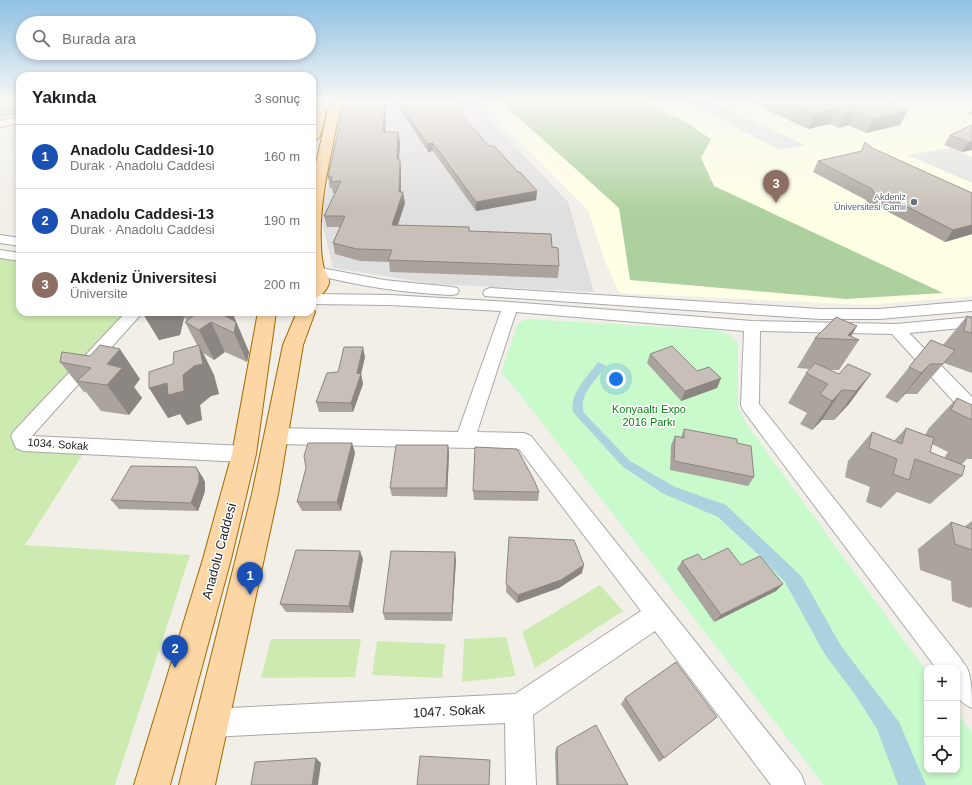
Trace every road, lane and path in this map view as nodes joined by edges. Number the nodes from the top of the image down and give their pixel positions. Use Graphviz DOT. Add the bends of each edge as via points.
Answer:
graph roads {
  1 [pos="329,137"];
  2 [pos="316,201"];
  3 [pos="0,239"];
  4 [pos="16,241"];
  5 [pos="0,254"];
  6 [pos="16,256"];
  7 [pos="316,288"];
  8 [pos="316,289"];
  9 [pos="972,306"];
  10 [pos="510,307"];
  11 [pos="131,316"];
  12 [pos="266,316"];
  13 [pos="304,316"];
  14 [pos="972,322"];
  15 [pos="752,326"];
  16 [pos="896,329"];
  17 [pos="972,410"];
  18 [pos="276,436"];
  19 [pos="465,440"];
  20 [pos="244,454"];
  21 [pos="658,614"];
  22 [pos="950,665"];
  23 [pos="960,678"];
  24 [pos="972,694"];
  25 [pos="520,708"];
  26 [pos="211,725"];
  27 [pos="152,785"];
  28 [pos="197,785"];
  29 [pos="521,785"];
  30 [pos="790,785"];
  1 -- 2 [label="main road"];
  3 -- 4 [label="street"];
  5 -- 6 [label="street"];
  7 -- 9 [label="street" via="345,278 431,290 820,314 879,314"];
  8 -- 10 [label="street" via="390,300"];
  10 -- 15 [label="street"];
  10 -- 19 [label="street"];
  11 -- 20 [label="street, 1034. Sokak" via="30,425 21,436 23,443"];
  12 -- 20 [label="main road, Anadolu Caddesi"];
  13 -- 18 [label="main road" via="292,345"];
  14 -- 16 [label="street"];
  15 -- 16 [label="street"];
  15 -- 22 [label="street" via="750,405"];
  16 -- 17 [label="street"];
  18 -- 19 [label="street"];
  18 -- 26 [label="main road"];
  19 -- 21 [label="street" via="524,440"];
  20 -- 27 [label="main road, Anadolu Caddesi" via="217,559"];
  21 -- 25 [label="street"];
  21 -- 30 [label="street"];
  23 -- 24 [label="street"];
  25 -- 26 [label="street, 1047. Sokak" via="229,722"];
  25 -- 29 [label="street"];
  26 -- 28 [label="main road"];
}
